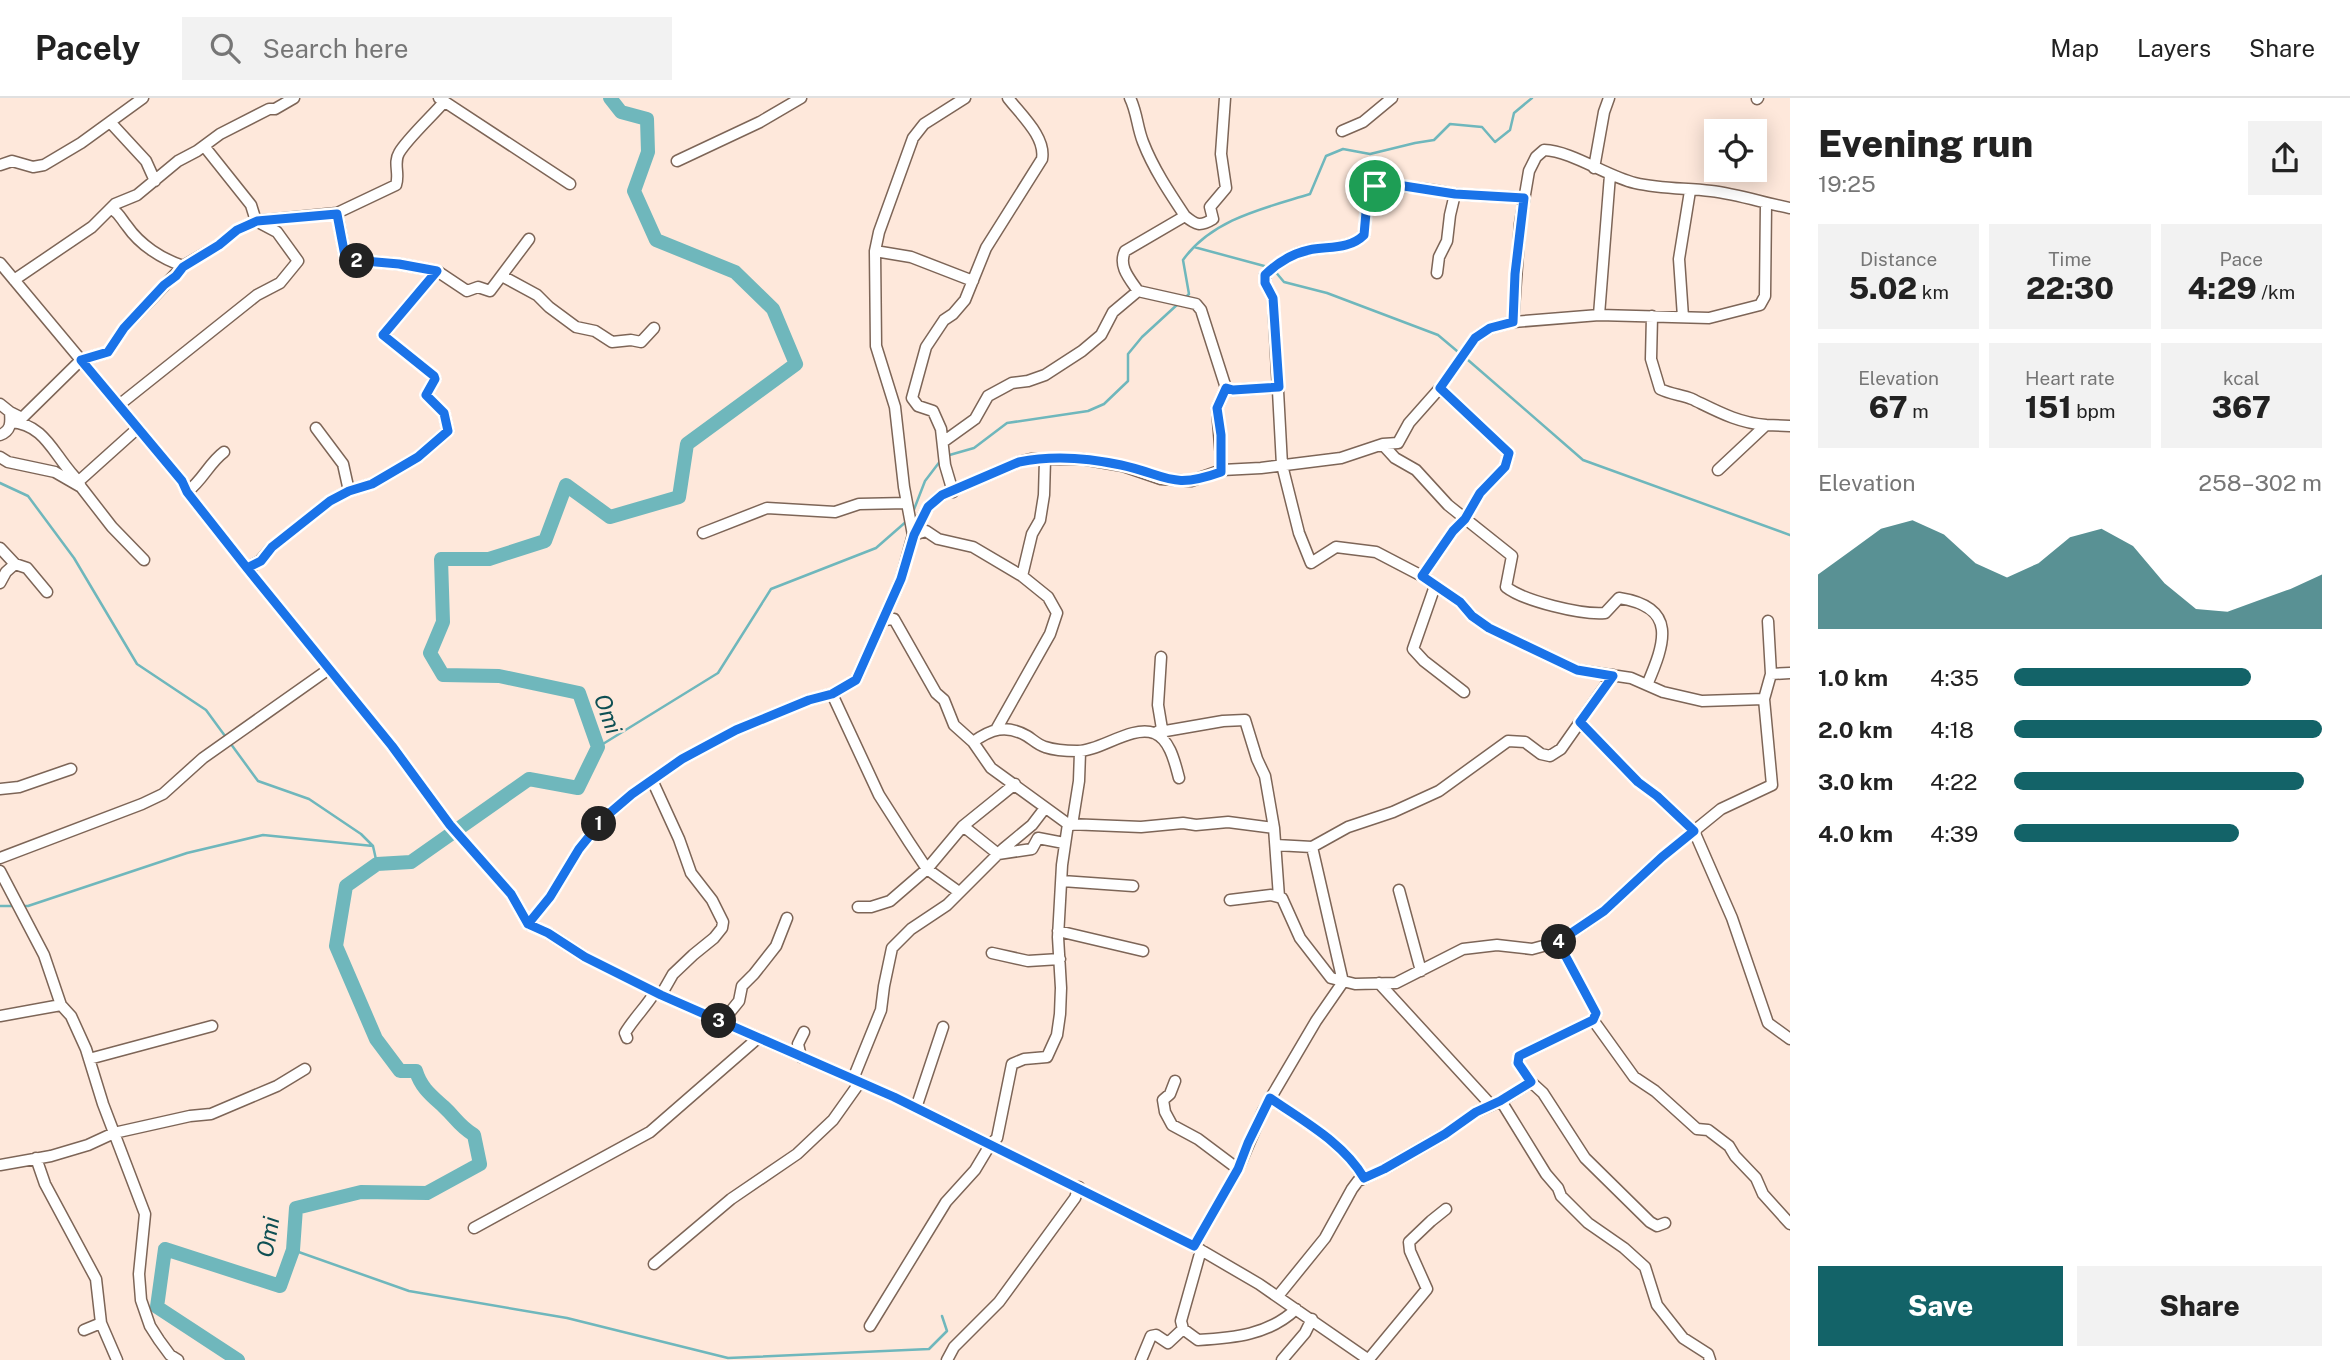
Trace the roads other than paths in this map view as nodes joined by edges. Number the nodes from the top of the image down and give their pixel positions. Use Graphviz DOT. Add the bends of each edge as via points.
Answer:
graph roads {
  1 [pos="143,98"];
  2 [pos="294,98"];
  3 [pos="801,98"];
  4 [pos="965,98"];
  5 [pos="1008,98"];
  6 [pos="1130,98"];
  7 [pos="1225,98"];
  8 [pos="1392,98"];
  9 [pos="1609,98"];
  10 [pos="441,100"];
  11 [pos="110,121"];
  12 [pos="1342,131"];
  13 [pos="204,146"];
  14 [pos="677,161"];
  15 [pos="0,165"];
  16 [pos="1594,168"];
  17 [pos="1609,175"];
  18 [pos="155,181"];
  19 [pos="570,184"];
  20 [pos="1690,191"];
  21 [pos="1455,194"];
  22 [pos="1524,198"];
  23 [pos="1766,204"];
  24 [pos="1790,208"];
  25 [pos="112,209"];
  26 [pos="337,214"];
  27 [pos="1185,216"];
  28 [pos="257,221"];
  29 [pos="529,239"];
  30 [pos="875,251"];
  31 [pos="0,263"];
  32 [pos="183,267"];
  33 [pos="437,271"];
  34 [pos="1437,273"];
  35 [pos="502,276"];
  36 [pos="14,280"];
  37 [pos="973,281"];
  38 [pos="1138,291"];
  39 [pos="1599,315"];
  40 [pos="1652,316"];
  41 [pos="1683,317"];
  42 [pos="1513,322"];
  43 [pos="654,328"];
  44 [pos="81,360"];
  45 [pos="1279,387"];
  46 [pos="1226,388"];
  47 [pos="1440,388"];
  48 [pos="0,404"];
  49 [pos="119,405"];
  50 [pos="10,417"];
  51 [pos="1766,425"];
  52 [pos="1790,426"];
  53 [pos="138,428"];
  54 [pos="316,428"];
  55 [pos="0,435"];
  56 [pos="943,442"];
  57 [pos="1377,446"];
  58 [pos="224,452"];
  59 [pos="0,457"];
  60 [pos="1045,459"];
  61 [pos="1282,465"];
  62 [pos="1222,470"];
  63 [pos="1718,470"];
  64 [pos="80,484"];
  65 [pos="349,491"];
  66 [pos="187,492"];
  67 [pos="953,492"];
  68 [pos="907,503"];
  69 [pos="1465,519"];
  70 [pos="703,533"];
  71 [pos="914,535"];
  72 [pos="0,548"];
  73 [pos="144,560"];
  74 [pos="15,564"];
  75 [pos="247,568"];
  76 [pos="1021,576"];
  77 [pos="1422,576"];
  78 [pos="0,583"];
  79 [pos="1435,586"];
  80 [pos="47,592"];
  81 [pos="884,620"];
  82 [pos="1768,621"];
  83 [pos="1161,657"];
  84 [pos="329,669"];
  85 [pos="1790,673"];
  86 [pos="1771,674"];
  87 [pos="1613,676"];
  88 [pos="1647,685"];
  89 [pos="1464,692"];
  90 [pos="832,694"];
  91 [pos="1764,699"];
  92 [pos="1580,722"];
  93 [pos="997,728"];
  94 [pos="1154,733"];
  95 [pos="973,742"];
  96 [pos="1080,751"];
  97 [pos="71,769"];
  98 [pos="1179,778"];
  99 [pos="652,780"];
  100 [pos="1015,784"];
  101 [pos="0,789"];
  102 [pos="1045,808"];
  103 [pos="1070,825"];
  104 [pos="963,826"];
  105 [pos="1274,828"];
  106 [pos="1694,831"];
  107 [pos="1065,844"];
  108 [pos="1276,845"];
  109 [pos="1312,847"];
  110 [pos="998,854"];
  111 [pos="0,858"];
  112 [pos="927,869"];
  113 [pos="0,871"];
  114 [pos="1062,881"];
  115 [pos="1133,886"];
  116 [pos="1399,890"];
  117 [pos="959,892"];
  118 [pos="1279,897"];
  119 [pos="1230,900"];
  120 [pos="858,907"];
  121 [pos="787,918"];
  122 [pos="528,924"];
  123 [pos="1058,931"];
  124 [pos="1558,942"];
  125 [pos="1143,951"];
  126 [pos="992,953"];
  127 [pos="1060,959"];
  128 [pos="1421,971"];
  129 [pos="1343,982"];
  130 [pos="1379,983"];
  131 [pos="658,994"];
  132 [pos="61,1005"];
  133 [pos="0,1016"];
  134 [pos="1593,1020"];
  135 [pos="722,1022"];
  136 [pos="212,1027"];
  137 [pos="943,1027"];
  138 [pos="804,1032"];
  139 [pos="627,1038"];
  140 [pos="758,1038"];
  141 [pos="1790,1039"];
  142 [pos="801,1057"];
  143 [pos="89,1059"];
  144 [pos="304,1069"];
  145 [pos="857,1081"];
  146 [pos="1175,1081"];
  147 [pos="1531,1082"];
  148 [pos="1270,1098"];
  149 [pos="1495,1103"];
  150 [pos="916,1108"];
  151 [pos="114,1133"];
  152 [pos="990,1145"];
  153 [pos="36,1158"];
  154 [pos="0,1165"];
  155 [pos="1238,1169"];
  156 [pos="1364,1178"];
  157 [pos="1079,1187"];
  158 [pos="1446,1209"];
  159 [pos="1665,1223"];
  160 [pos="1790,1224"];
  161 [pos="474,1228"];
  162 [pos="1197,1248"];
  163 [pos="654,1264"];
  164 [pos="1278,1296"];
  165 [pos="1296,1309"];
  166 [pos="1311,1319"];
  167 [pos="102,1323"];
  168 [pos="870,1326"];
  169 [pos="1183,1329"];
  170 [pos="85,1330"];
  171 [pos="117,1360"];
  172 [pos="178,1360"];
  173 [pos="947,1360"];
  174 [pos="1140,1360"];
  175 [pos="1282,1360"];
  176 [pos="1369,1360"];
  177 [pos="1710,1360"];
  1 -- 11 [label="street"];
  2 -- 13 [label="street"];
  3 -- 14 [label="street"];
  4 -- 30 [label="street" via="924,124 913,138"];
  5 -- 37 [label="street" via="1044,150 1036,171 986,248"];
  6 -- 27 [label="street" via="1142,140"];
  7 -- 27 [label="street" via="1221,154 1226,188 1210,207 1213,219 1202,225"];
  8 -- 12 [label="street" via="1363,122"];
  9 -- 16 [label="street"];
  10 -- 19 [label="street"];
  10 -- 26 [label="street" via="398,153 396,185"];
  11 -- 15 [label="street" via="44,165 12,161"];
  11 -- 18 [label="street" via="146,161"];
  13 -- 18 [label="street"];
  13 -- 28 [label="street" via="246,198"];
  16 -- 17 [label="street"];
  16 -- 22 [label="street" via="1558,151 1544,150 1529,171"];
  17 -- 20 [label="street"];
  17 -- 39 [label="street"];
  18 -- 25 [label="street"];
  20 -- 23 [label="street"];
  20 -- 41 [label="street" via="1679,259"];
  21 -- 22 [label="street"];
  21 -- 34 [label="street"];
  21 -- 45 [label="street" via="1375,186 1368,190 1364,235 1358,241 1282,259 1265,275 1273,298"];
  22 -- 42 [label="street"];
  23 -- 24 [label="street"];
  23 -- 41 [label="street" via="1765,296 1760,306 1709,318"];
  25 -- 32 [label="street" via="150,248"];
  25 -- 36 [label="street"];
  26 -- 28 [label="street"];
  26 -- 33 [label="street" via="345,256"];
  27 -- 38 [label="street" via="1125,251 1123,268"];
  28 -- 32 [label="street"];
  28 -- 49 [label="street" via="276,232 298,261 280,283 257,295"];
  29 -- 35 [label="street"];
  30 -- 37 [label="street" via="911,257"];
  30 -- 68 [label="street" via="877,346 895,407"];
  31 -- 36 [label="street"];
  32 -- 44 [label="street" via="124,328 108,352"];
  33 -- 35 [label="street" via="467,291 478,287 490,291"];
  33 -- 65 [label="street" via="383,335 434,376 426,395 444,413 448,431 418,457 372,484"];
  35 -- 43 [label="street" via="537,295 576,327 595,331 611,342 641,342"];
  36 -- 44 [label="street"];
  37 -- 56 [label="street" via="965,300 926,347 912,398 918,406 933,411"];
  38 -- 46 [label="street" via="1196,304"];
  38 -- 56 [label="street" via="1113,312 1101,335 1082,351 1045,375 1012,383 988,396 975,419"];
  39 -- 40 [label="street"];
  39 -- 42 [label="street"];
  40 -- 41 [label="street"];
  40 -- 51 [label="street" via="1651,359 1660,389 1723,415"];
  42 -- 47 [label="street" via="1475,338"];
  44 -- 49 [label="street"];
  44 -- 50 [label="street" via="22,418"];
  45 -- 46 [label="street"];
  45 -- 61 [label="street"];
  46 -- 62 [label="street" via="1217,408"];
  47 -- 57 [label="street" via="1398,443"];
  47 -- 69 [label="street" via="1509,453 1505,467 1480,493"];
  48 -- 50 [label="street"];
  49 -- 53 [label="street"];
  50 -- 55 [label="street" via="6,433"];
  50 -- 64 [label="street" via="47,440"];
  51 -- 52 [label="street"];
  51 -- 63 [label="street"];
  53 -- 64 [label="street"];
  53 -- 66 [label="street"];
  54 -- 65 [label="street" via="343,464"];
  56 -- 67 [label="street"];
  57 -- 61 [label="street" via="1341,458"];
  57 -- 69 [label="street" via="1384,446 1416,470"];
  58 -- 66 [label="street"];
  59 -- 64 [label="street"];
  60 -- 62 [label="street" via="1082,459 1174,481 1191,481"];
  60 -- 67 [label="street" via="1019,462"];
  60 -- 76 [label="street" via="1040,520"];
  61 -- 62 [label="street"];
  61 -- 77 [label="street" via="1311,563 1336,547 1349,547 1376,552"];
  64 -- 73 [label="street"];
  65 -- 75 [label="street" via="304,520 261,561"];
  66 -- 75 [label="street"];
  67 -- 71 [label="street" via="928,507"];
  68 -- 70 [label="street" via="859,504 835,512 767,508"];
  68 -- 71 [label="street"];
  69 -- 77 [label="street"];
  69 -- 88 [label="street" via="1512,556 1506,587 1515,593 1569,611 1605,613 1619,598 1657,613 1662,632"];
  71 -- 76 [label="street" via="926,531 938,539 973,547"];
  71 -- 81 [label="street"];
  72 -- 74 [label="street"];
  74 -- 78 [label="street"];
  74 -- 80 [label="street" via="27,568"];
  75 -- 84 [label="street"];
  76 -- 93 [label="street" via="1048,597 1056,620"];
  77 -- 79 [label="street"];
  79 -- 87 [label="street" via="1489,628 1577,670"];
  79 -- 89 [label="street" via="1413,649"];
  81 -- 90 [label="street" via="856,680"];
  81 -- 95 [label="street" via="894,620 944,700 954,725"];
  82 -- 86 [label="street"];
  83 -- 94 [label="street" via="1158,705 1162,729"];
  84 -- 111 [label="street" via="203,758 163,794"];
  84 -- 122 [label="street" via="450,825 511,894"];
  85 -- 86 [label="street"];
  86 -- 91 [label="street"];
  87 -- 88 [label="street"];
  87 -- 92 [label="street"];
  88 -- 91 [label="street" via="1702,701"];
  90 -- 99 [label="street" via="736,730"];
  90 -- 112 [label="street" via="879,795"];
  91 -- 106 [label="street" via="1772,785 1721,809"];
  92 -- 106 [label="street"];
  92 -- 109 [label="street" via="1561,749 1550,755 1525,742 1508,741 1439,790 1348,827"];
  93 -- 95 [label="street"];
  93 -- 96 [label="street" via="1023,734 1044,747"];
  94 -- 96 [label="street" via="1116,737"];
  94 -- 98 [label="street" via="1174,756"];
  94 -- 105 [label="street" via="1245,719 1265,776"];
  95 -- 100 [label="street" via="991,768"];
  96 -- 103 [label="street"];
  97 -- 101 [label="street"];
  99 -- 122 [label="street" via="604,818"];
  99 -- 131 [label="street" via="691,873 723,922 714,938 673,974"];
  100 -- 102 [label="street"];
  100 -- 104 [label="street"];
  102 -- 103 [label="street"];
  102 -- 110 [label="street"];
  103 -- 105 [label="street" via="1228,822"];
  103 -- 107 [label="street"];
  104 -- 110 [label="street"];
  104 -- 112 [label="street"];
  105 -- 108 [label="street"];
  106 -- 124 [label="street" via="1604,911"];
  106 -- 141 [label="street" via="1732,918 1768,1023"];
  107 -- 110 [label="street" via="1038,838 1031,849"];
  107 -- 114 [label="street"];
  108 -- 109 [label="street"];
  108 -- 118 [label="street"];
  109 -- 129 [label="street"];
  110 -- 117 [label="street"];
  112 -- 117 [label="street"];
  112 -- 120 [label="street" via="890,901"];
  113 -- 132 [label="street" via="44,956"];
  114 -- 115 [label="street"];
  114 -- 123 [label="street"];
  116 -- 128 [label="street"];
  117 -- 145 [label="street" via="892,948 881,1010"];
  118 -- 119 [label="street"];
  118 -- 129 [label="street" via="1311,955 1331,978"];
  121 -- 135 [label="street" via="776,946 742,986 739,1001"];
  122 -- 131 [label="street"];
  123 -- 125 [label="street"];
  123 -- 127 [label="street"];
  124 -- 128 [label="street" via="1532,949 1497,945 1463,949"];
  124 -- 134 [label="street" via="1596,1013"];
  126 -- 127 [label="street" via="1028,961"];
  127 -- 152 [label="street" via="1057,1035 1047,1057 1012,1064 997,1138"];
  128 -- 130 [label="street" via="1396,983"];
  129 -- 130 [label="street"];
  129 -- 148 [label="street"];
  130 -- 149 [label="street"];
  131 -- 135 [label="street"];
  131 -- 139 [label="street" via="630,1024"];
  132 -- 133 [label="street"];
  132 -- 143 [label="street" via="71,1016"];
  134 -- 147 [label="street" via="1519,1056 1518,1063"];
  134 -- 160 [label="street" via="1634,1077 1697,1129 1708,1130 1729,1146"];
  135 -- 140 [label="street"];
  136 -- 143 [label="street"];
  137 -- 150 [label="street"];
  138 -- 142 [label="street" via="799,1040"];
  140 -- 142 [label="street"];
  140 -- 161 [label="street" via="650,1132"];
  142 -- 145 [label="street"];
  143 -- 151 [label="street"];
  144 -- 151 [label="street" via="277,1086 211,1114"];
  145 -- 150 [label="street"];
  145 -- 163 [label="street" via="833,1120 797,1154 732,1199"];
  146 -- 155 [label="street" via="1163,1100 1172,1125"];
  147 -- 149 [label="street"];
  147 -- 159 [label="street" via="1585,1158 1650,1222 1657,1226"];
  148 -- 155 [label="street"];
  148 -- 156 [label="street" via="1352,1159"];
  149 -- 156 [label="street"];
  149 -- 177 [label="street" via="1561,1196 1645,1267 1657,1305 1683,1338"];
  150 -- 152 [label="street"];
  151 -- 153 [label="street"];
  151 -- 172 [label="street" via="145,1214 141,1300 150,1326"];
  152 -- 157 [label="street"];
  152 -- 168 [label="street" via="946,1202"];
  153 -- 154 [label="street"];
  153 -- 167 [label="street" via="96,1279"];
  155 -- 162 [label="street"];
  156 -- 164 [label="street" via="1352,1189 1325,1238"];
  157 -- 162 [label="street"];
  157 -- 173 [label="street" via="999,1302"];
  158 -- 176 [label="street" via="1409,1242 1427,1289"];
  162 -- 164 [label="street"];
  162 -- 169 [label="street"];
  164 -- 165 [label="street"];
  165 -- 166 [label="street"];
  165 -- 169 [label="street" via="1252,1335 1198,1340"];
  166 -- 175 [label="street" via="1306,1333"];
  166 -- 176 [label="street"];
  167 -- 170 [label="street"];
  167 -- 171 [label="street"];
  169 -- 174 [label="street" via="1168,1343 1151,1336"];
}
